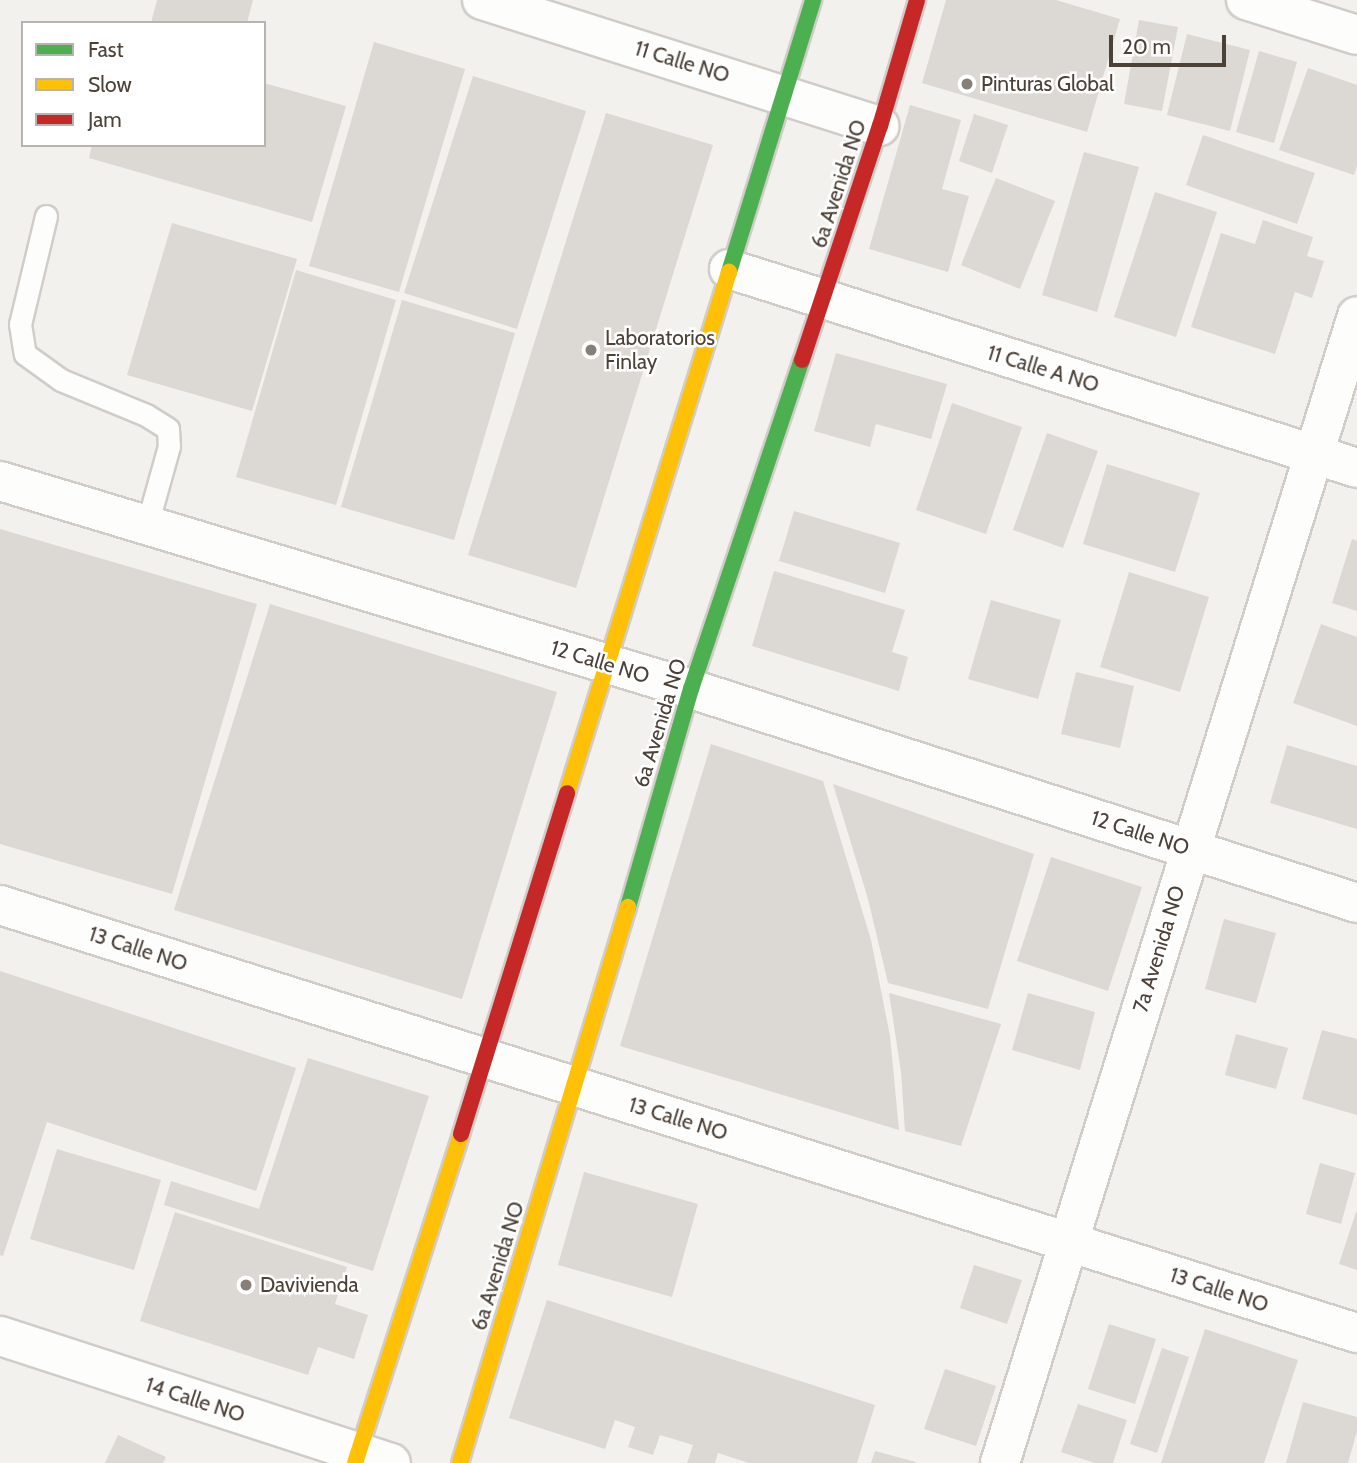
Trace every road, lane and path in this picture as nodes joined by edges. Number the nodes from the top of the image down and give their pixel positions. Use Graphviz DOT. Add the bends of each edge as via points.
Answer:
graph roads {
  1 [pos="482,0"];
  2 [pos="813,0"];
  3 [pos="917,0"];
  4 [pos="1246,0"];
  5 [pos="521,6"];
  6 [pos="1357,34"];
  7 [pos="783,93"];
  8 [pos="880,126"];
  9 [pos="46,216"];
  10 [pos="729,269"];
  11 [pos="822,300"];
  12 [pos="1357,316"];
  13 [pos="1312,454"];
  14 [pos="1357,468"];
  15 [pos="0,481"];
  16 [pos="147,525"];
  17 [pos="607,664"];
  18 [pos="691,689"];
  19 [pos="1190,849"];
  20 [pos="1357,903"];
  21 [pos="0,905"];
  22 [pos="485,1059"];
  23 [pos="576,1087"];
  24 [pos="1069,1242"];
  25 [pos="1357,1333"];
  26 [pos="0,1336"];
  27 [pos="368,1460"];
  28 [pos="460,1463"];
  29 [pos="1000,1463"];
  1 -- 5 [label="street, 11 Calle NO"];
  2 -- 7 [label="street"];
  3 -- 8 [label="street, 6a Avenida NO"];
  4 -- 6 [label="street"];
  5 -- 7 [label="street, 11 Calle NO"];
  7 -- 8 [label="street, 11 Calle NO"];
  7 -- 10 [label="street"];
  8 -- 11 [label="street, 6a Avenida NO"];
  9 -- 16 [label="lane" via="20,324 25,354 61,380 146,415 168,429 169,446"];
  10 -- 11 [label="street, 11 Calle A NO"];
  10 -- 17 [label="street"];
  11 -- 13 [label="street, 11 Calle A NO"];
  11 -- 18 [label="street, 6a Avenida NO"];
  12 -- 13 [label="street, 7a Avenida NO"];
  13 -- 14 [label="street, 11 Calle A NO"];
  13 -- 19 [label="street, 7a Avenida NO"];
  15 -- 16 [label="street, 12 Calle NO"];
  16 -- 17 [label="street, 12 Calle NO"];
  17 -- 18 [label="street, 12 Calle NO"];
  17 -- 22 [label="street"];
  18 -- 19 [label="street, 12 Calle NO"];
  18 -- 23 [label="street, 6a Avenida NO"];
  19 -- 20 [label="street, 12 Calle NO"];
  19 -- 24 [label="street, 7a Avenida NO"];
  21 -- 22 [label="street, 13 Calle NO"];
  22 -- 23 [label="street, 13 Calle NO"];
  22 -- 27 [label="street"];
  23 -- 24 [label="street, 13 Calle NO"];
  23 -- 28 [label="street, 6a Avenida NO"];
  24 -- 25 [label="street, 13 Calle NO"];
  24 -- 29 [label="street, 7a Avenida NO"];
  26 -- 27 [label="street, 14 Calle NO"];
}
